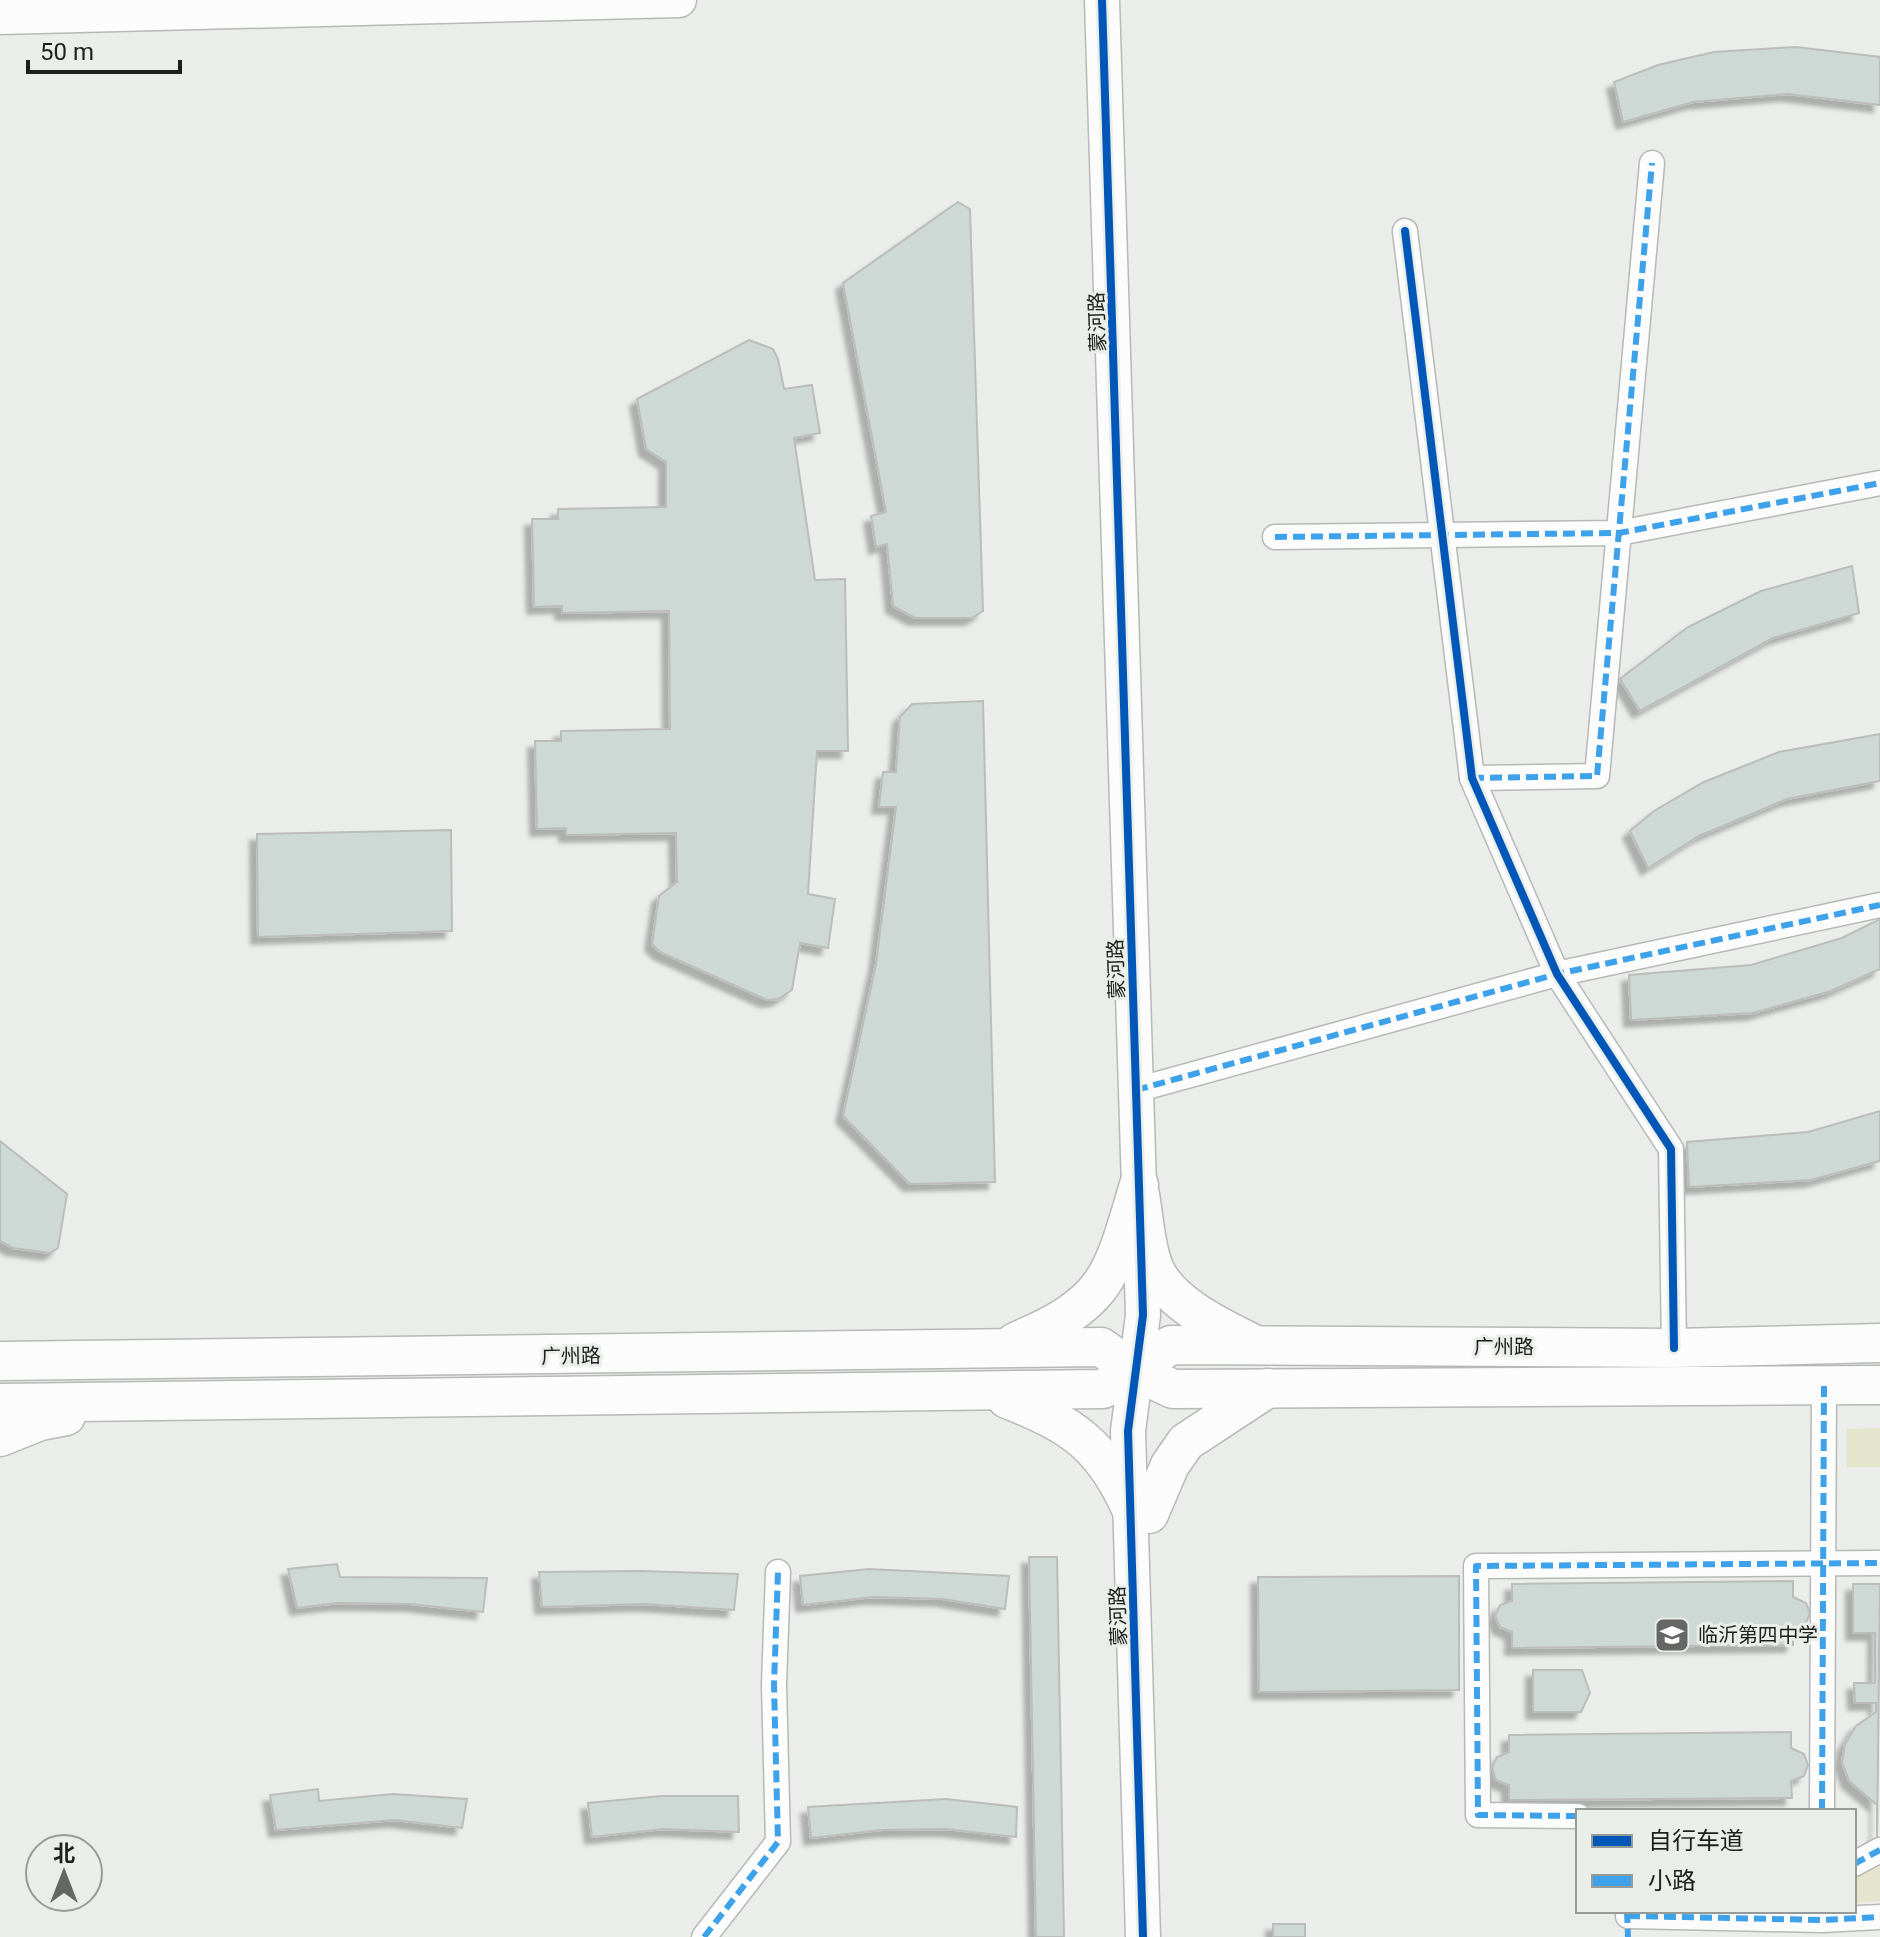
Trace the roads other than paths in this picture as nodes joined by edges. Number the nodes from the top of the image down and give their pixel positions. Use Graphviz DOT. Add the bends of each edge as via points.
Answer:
graph roads {
  1 [pos="243,0"];
  2 [pos="679,0"];
  3 [pos="1102,0"];
  4 [pos="0,8"];
  5 [pos="0,17"];
  6 [pos="1652,163"];
  7 [pos="1405,231"];
  8 [pos="1880,483"];
  9 [pos="1442,532"];
  10 [pos="1619,533"];
  11 [pos="1275,537"];
  12 [pos="1472,778"];
  13 [pos="1880,905"];
  14 [pos="1557,974"];
  15 [pos="1136,1090"];
  16 [pos="1139,1185"];
  17 [pos="0,1336"];
  18 [pos="1880,1343"];
  19 [pos="1256,1345"];
  20 [pos="1674,1348"];
  21 [pos="1000,1349"];
  22 [pos="0,1361"];
  23 [pos="143,1361"];
  24 [pos="1135,1371"];
  25 [pos="1880,1385"];
  26 [pos="1824,1386"];
  27 [pos="1268,1388"];
  28 [pos="990,1392"];
  29 [pos="0,1403"];
  30 [pos="139,1404"];
  31 [pos="0,1437"];
  32 [pos="1140,1513"];
  33 [pos="1823,1563"];
  34 [pos="1880,1563"];
  35 [pos="778,1572"];
  36 [pos="1822,1809"];
  37 [pos="1576,1816"];
  38 [pos="1880,1850"];
  39 [pos="1856,1863"];
  40 [pos="1822,1916"];
  41 [pos="1880,1917"];
  42 [pos="1628,1921"];
  43 [pos="704,1937"];
  44 [pos="1143,1937"];
  45 [pos="1160,1937"];
  1 -- 4 [label="street"];
  2 -- 5 [label="street"];
  3 -- 15 [label="street, 蒙河路"];
  6 -- 10 [label="street"];
  7 -- 9 [label="street"];
  8 -- 10 [label="street"];
  9 -- 10 [label="street"];
  9 -- 11 [label="street"];
  9 -- 12 [label="street"];
  10 -- 12 [label="street" via="1597,776"];
  12 -- 14 [label="street"];
  13 -- 14 [label="street"];
  14 -- 15 [label="street"];
  14 -- 20 [label="street" via="1671,1149"];
  15 -- 16 [label="street, 蒙河路"];
  16 -- 19 [label="main road" via="1152,1265 1179,1300 1210,1323"];
  16 -- 21 [label="main road" via="1114,1266 1087,1303 1058,1324"];
  16 -- 24 [label="street, 蒙河路" via="1143,1315"];
  17 -- 23 [label="main road"];
  18 -- 20 [label="main road, 广州路"];
  19 -- 20 [label="main road, 广州路"];
  19 -- 24 [label="main road, 广州路" via="1171,1345"];
  21 -- 23 [label="main road, 广州路"];
  21 -- 24 [label="main road, 广州路" via="1101,1347"];
  22 -- 23 [label="main road, 广州路"];
  24 -- 27 [label="main road, 广州路" via="1173,1389"];
  24 -- 28 [label="main road, 广州路" via="1103,1389"];
  24 -- 32 [label="street, 蒙河路" via="1147,1431"];
  25 -- 26 [label="main road, 广州路"];
  26 -- 27 [label="main road, 广州路"];
  26 -- 33 [label="street"];
  27 -- 32 [label="main road" via="1186,1442"];
  28 -- 30 [label="main road, 广州路"];
  28 -- 32 [label="main road" via="1058,1419 1092,1444"];
  29 -- 30 [label="main road, 广州路"];
  30 -- 31 [label="main road" via="40,1421"];
  32 -- 44 [label="street, 蒙河路"];
  32 -- 45 [label="street, 蒙河路"];
  33 -- 34 [label="street"];
  33 -- 36 [label="street"];
  33 -- 37 [label="street" via="1476,1566 1478,1815"];
  35 -- 43 [label="street" via="778,1842"];
  38 -- 39 [label="street"];
  40 -- 41 [label="street"];
  40 -- 42 [label="street"];
}
